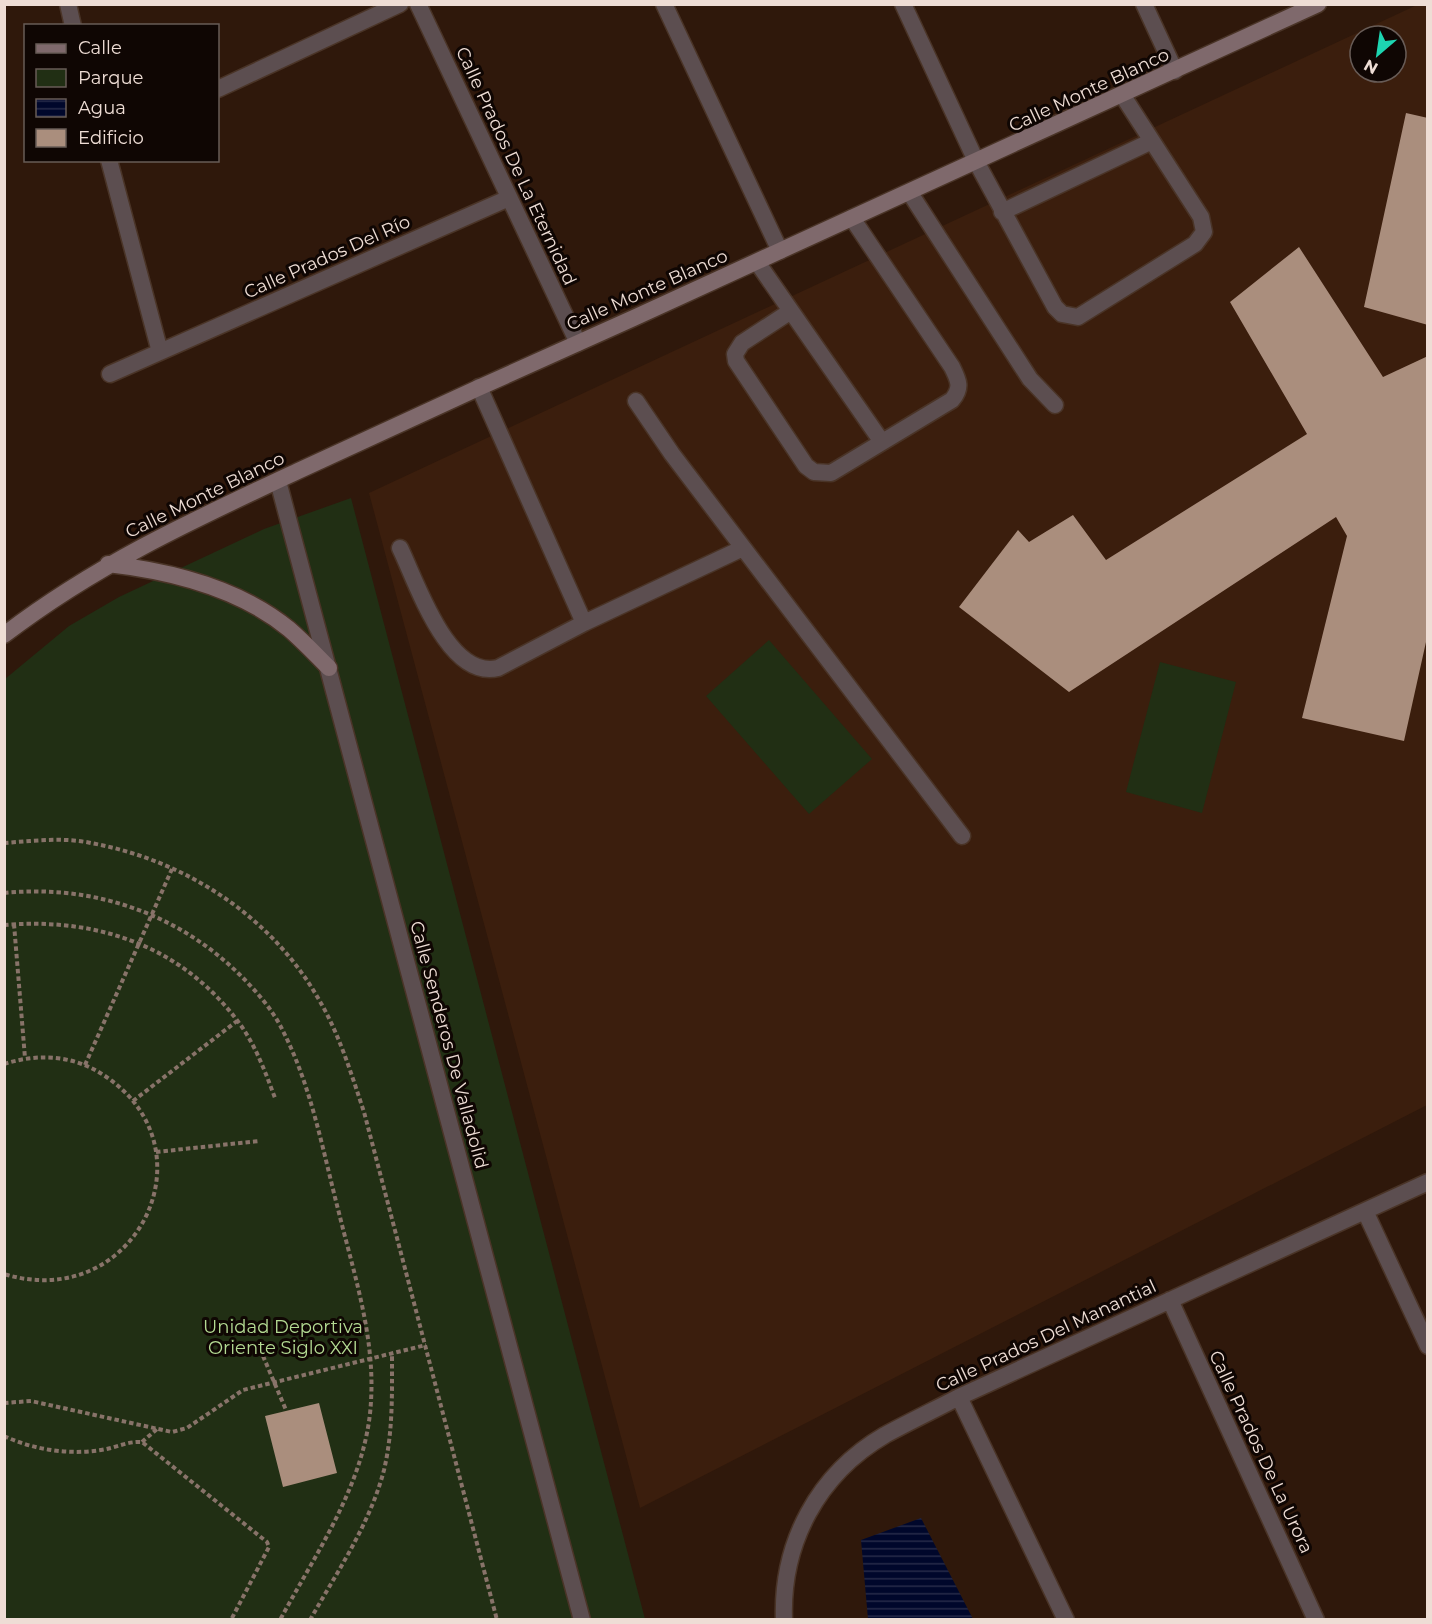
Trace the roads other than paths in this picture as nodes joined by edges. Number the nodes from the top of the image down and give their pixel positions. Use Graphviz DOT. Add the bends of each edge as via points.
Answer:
graph roads {
  1 [pos="68,4"];
  2 [pos="400,4"];
  3 [pos="418,4"];
  4 [pos="664,4"];
  5 [pos="903,4"];
  6 [pos="1144,4"];
  7 [pos="1318,4"];
  8 [pos="73,24"];
  9 [pos="1175,71"];
  10 [pos="219,89"];
  11 [pos="1123,96"];
  12 [pos="1152,141"];
  13 [pos="110,162"];
  14 [pos="976,164"];
  15 [pos="910,193"];
  16 [pos="509,198"];
  17 [pos="1002,212"];
  18 [pos="852,218"];
  19 [pos="780,251"];
  20 [pos="757,262"];
  21 [pos="791,311"];
  22 [pos="578,343"];
  23 [pos="160,352"];
  24 [pos="110,374"];
  25 [pos="479,387"];
  26 [pos="636,401"];
  27 [pos="1055,405"];
  28 [pos="882,442"];
  29 [pos="278,481"];
  30 [pos="400,548"];
  31 [pos="743,548"];
  32 [pos="108,564"];
  33 [pos="584,623"];
  34 [pos="4,635"];
  35 [pos="329,668"];
  36 [pos="962,836"];
  37 [pos="1428,1182"];
  38 [pos="1365,1211"];
  39 [pos="1170,1300"];
  40 [pos="1428,1346"];
  41 [pos="959,1397"];
  42 [pos="582,1620"];
  43 [pos="784,1620"];
  44 [pos="1066,1620"];
  45 [pos="1316,1620"];
  1 -- 8 [label="street"];
  2 -- 10 [label="street"];
  3 -- 16 [label="street, Calle Prados De La Eternidad"];
  4 -- 19 [label="street"];
  5 -- 14 [label="street"];
  6 -- 9 [label="street"];
  7 -- 9 [label="main road, Calle Monte Blanco"];
  9 -- 11 [label="main road, Calle Monte Blanco"];
  11 -- 12 [label="street"];
  11 -- 14 [label="main road, Calle Monte Blanco"];
  12 -- 17 [label="street"];
  12 -- 17 [label="street" via="1201,217 1204,232 1195,244 1078,316 1062,314 1054,308"];
  13 -- 23 [label="street"];
  14 -- 15 [label="main road, Calle Monte Blanco"];
  14 -- 17 [label="street"];
  15 -- 18 [label="main road, Calle Monte Blanco"];
  15 -- 27 [label="street" via="1030,379"];
  16 -- 22 [label="street, Calle Prados De La Eternidad"];
  16 -- 23 [label="street, Calle Prados Del Río"];
  18 -- 19 [label="main road, Calle Monte Blanco"];
  18 -- 28 [label="street" via="952,367 960,386 952,400"];
  19 -- 20 [label="main road, Calle Monte Blanco"];
  20 -- 21 [label="street"];
  20 -- 22 [label="main road, Calle Monte Blanco"];
  21 -- 28 [label="street"];
  21 -- 28 [label="street" via="742,342 735,354 806,466 814,472 831,473"];
  22 -- 25 [label="main road, Calle Monte Blanco"];
  23 -- 24 [label="street, Calle Prados Del Río"];
  25 -- 29 [label="main road, Calle Monte Blanco"];
  25 -- 33 [label="street"];
  26 -- 31 [label="street"];
  29 -- 32 [label="main road, Calle Monte Blanco"];
  29 -- 35 [label="street, Calle Senderos De Valladolid"];
  30 -- 33 [label="street" via="448,644 479,668 498,668"];
  31 -- 33 [label="street"];
  31 -- 36 [label="street"];
  32 -- 34 [label="main road, Calle Monte Blanco"];
  32 -- 35 [label="main road" via="144,568 215,588 288,628"];
  35 -- 42 [label="street, Calle Senderos De Valladolid"];
  37 -- 38 [label="street, Calle Prados Del Manantial"];
  38 -- 39 [label="street, Calle Prados Del Manantial"];
  38 -- 40 [label="street"];
  39 -- 41 [label="street, Calle Prados Del Manantial"];
  39 -- 45 [label="street, Calle Prados De La Urora"];
  41 -- 43 [label="street, Calle Prados Del Manantial" via="883,1436 840,1469 809,1508 792,1546 783,1595"];
  41 -- 44 [label="street"];
}
